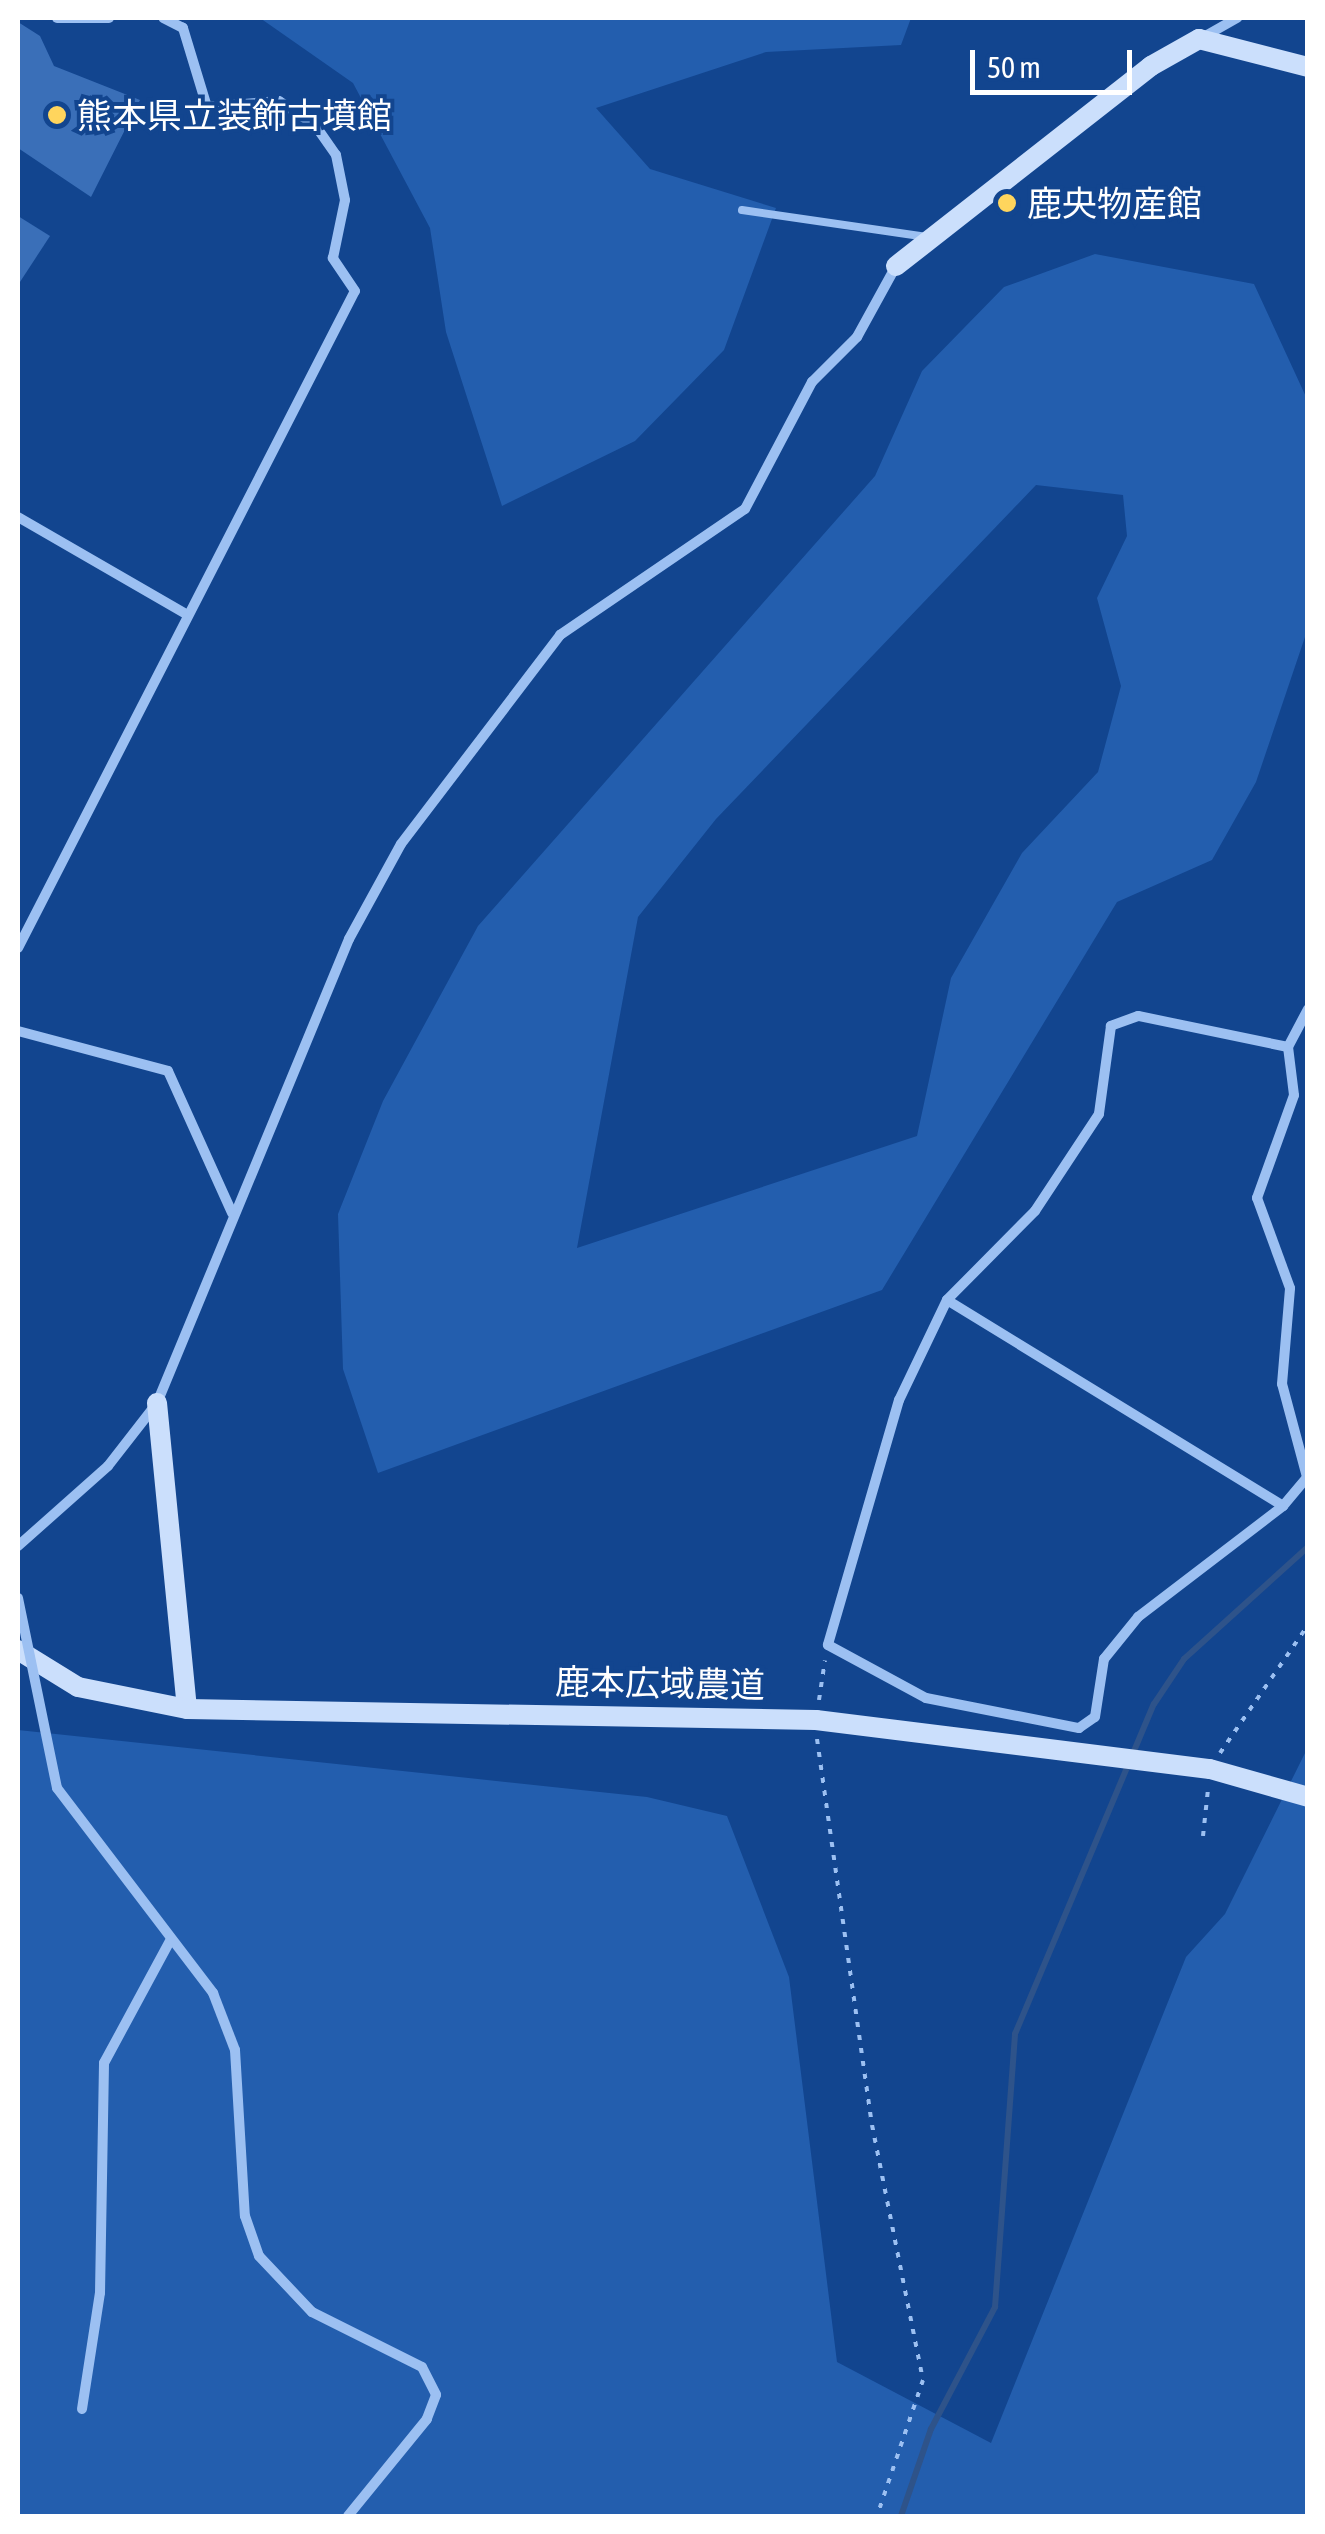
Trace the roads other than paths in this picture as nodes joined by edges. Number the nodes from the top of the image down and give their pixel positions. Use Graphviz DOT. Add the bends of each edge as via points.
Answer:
graph roads {
  1 [pos="56,18"];
  2 [pos="108,18"];
  3 [pos="163,18"];
  4 [pos="1236,18"];
  5 [pos="1200,39"];
  6 [pos="1308,67"];
  7 [pos="742,210"];
  8 [pos="931,238"];
  9 [pos="896,266"];
  10 [pos="18,516"];
  11 [pos="188,614"];
  12 [pos="18,948"];
  13 [pos="1308,1008"];
  14 [pos="18,1031"];
  15 [pos="1288,1047"];
  16 [pos="232,1213"];
  17 [pos="947,1300"];
  18 [pos="157,1403"];
  19 [pos="1282,1506"];
  20 [pos="18,1546"];
  21 [pos="18,1598"];
  22 [pos="18,1650"];
  23 [pos="188,1709"];
  24 [pos="1308,1797"];
  25 [pos="171,1938"];
  26 [pos="82,2409"];
  27 [pos="348,2516"];
  1 -- 2 [label="street"];
  3 -- 11 [label="street" via="183,28 207,106 279,101 315,126 336,155 345,200 333,258 355,291"];
  4 -- 5 [label="street"];
  5 -- 6 [label="street"];
  5 -- 8 [label="street" via="1151,66"];
  7 -- 8 [label="lane"];
  8 -- 9 [label="street"];
  9 -- 16 [label="street" via="856,337 812,382 745,509 560,636 401,844 349,939"];
  10 -- 11 [label="street"];
  11 -- 12 [label="street"];
  13 -- 15 [label="street"];
  14 -- 16 [label="street" via="168,1071"];
  15 -- 17 [label="street" via="1138,1016 1111,1026 1099,1114 1035,1211"];
  15 -- 19 [label="street" via="1294,1095 1257,1198 1290,1288 1282,1384 1307,1477"];
  16 -- 18 [label="street"];
  17 -- 19 [label="street"];
  17 -- 19 [label="street" via="899,1400 828,1645 926,1698 1079,1728 1095,1717 1104,1659 1138,1618"];
  18 -- 20 [label="street" via="108,1466"];
  18 -- 23 [label="street"];
  21 -- 25 [label="street, bridge" via="57,1788"];
  22 -- 23 [label="street, 鹿本広域農道" via="78,1688"];
  23 -- 24 [label="street, 鹿本広域農道" via="816,1720 1210,1769"];
  25 -- 26 [label="street" via="104,2064 100,2294"];
  25 -- 27 [label="street" via="214,1993 235,2050 245,2216 258,2256 312,2312 422,2367 436,2394 427,2419"];
}
